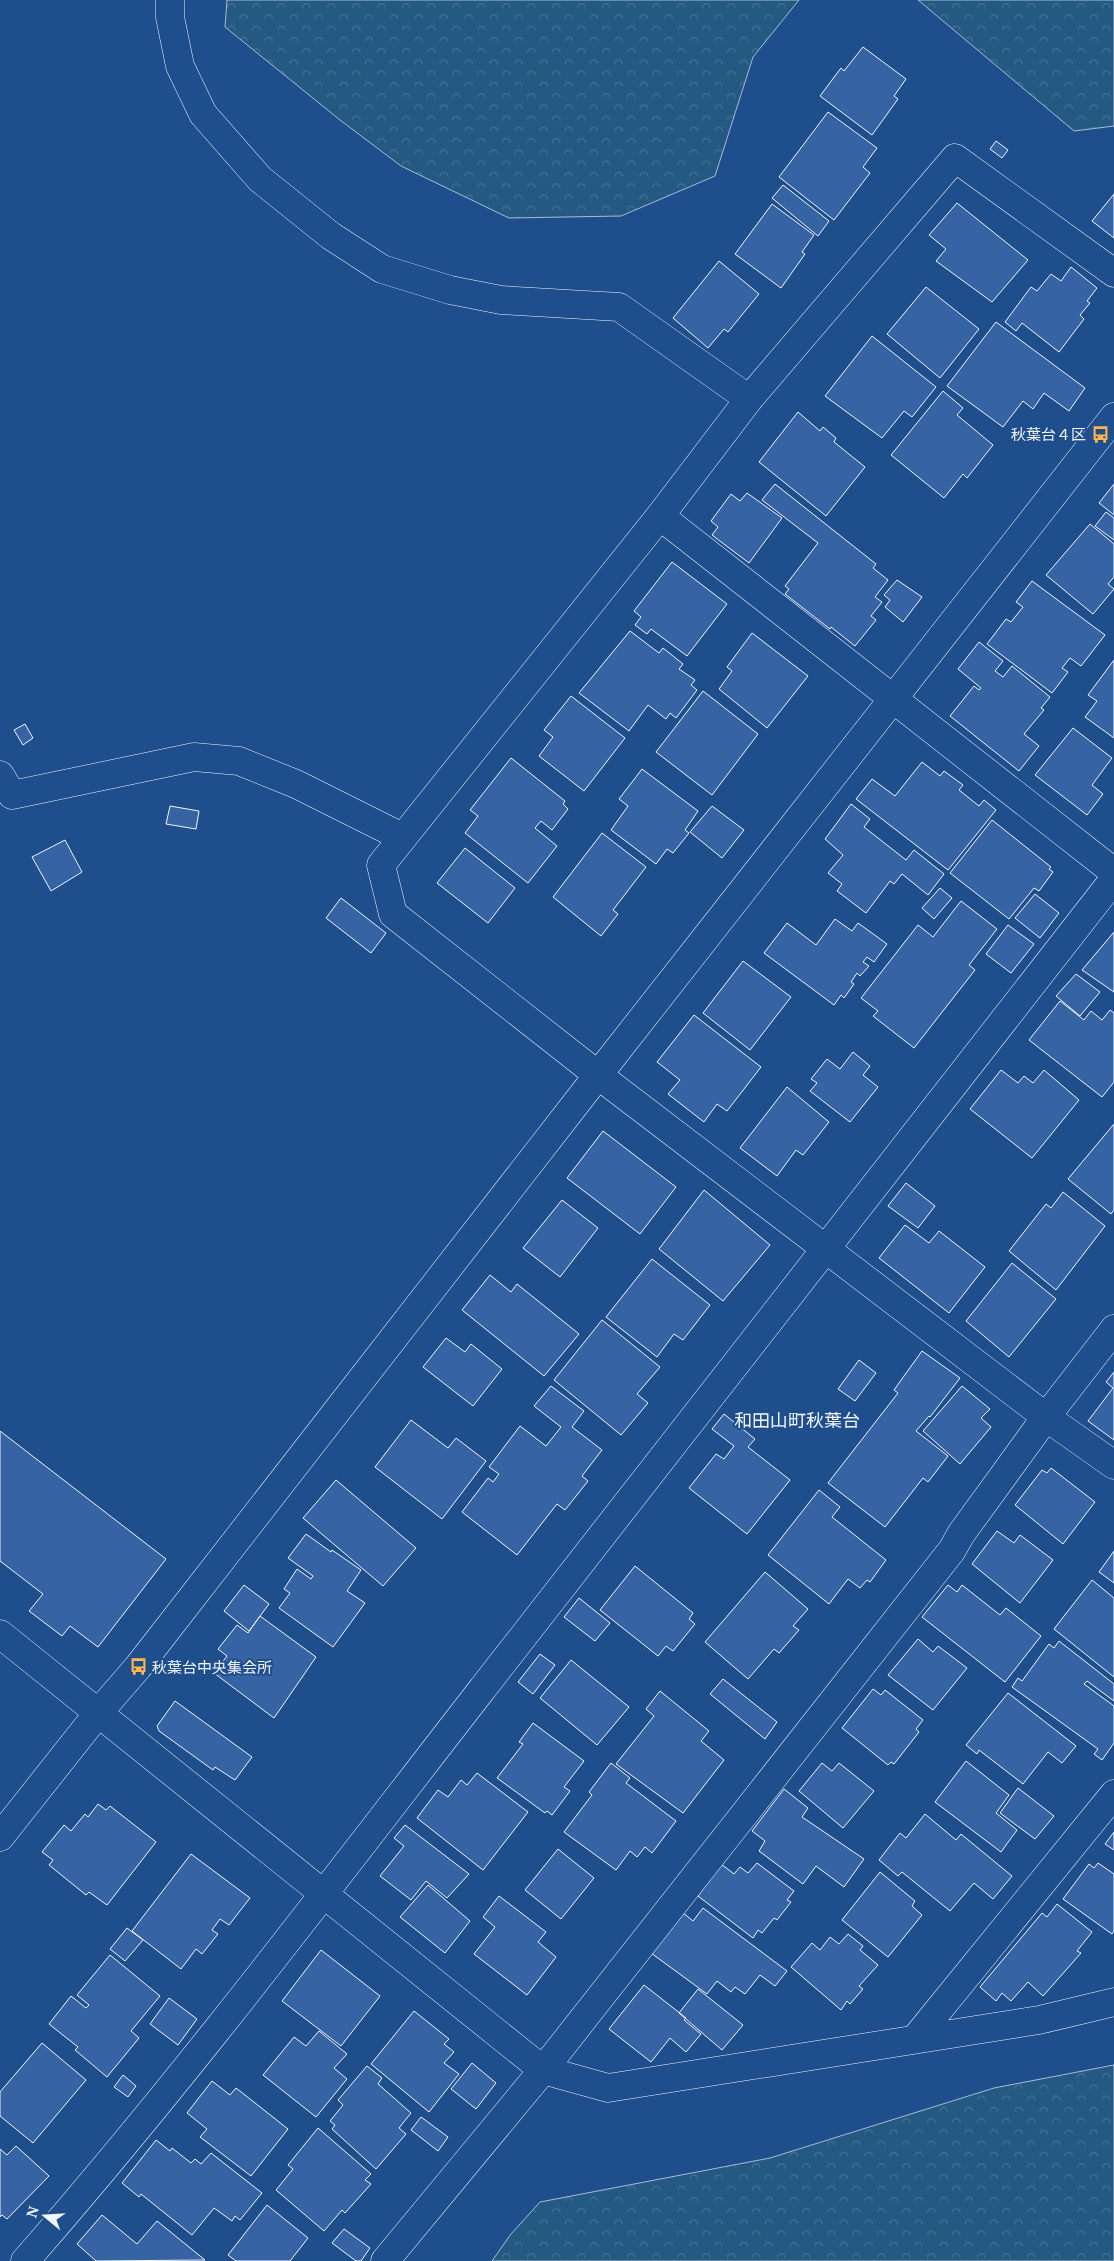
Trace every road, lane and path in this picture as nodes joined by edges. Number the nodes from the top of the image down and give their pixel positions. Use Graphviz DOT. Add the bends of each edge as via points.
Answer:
graph roads {
  1 [pos="170,0"];
  2 [pos="1114,273"];
  3 [pos="749,399"];
  4 [pos="1114,416"];
  5 [pos="660,516"];
  6 [pos="893,698"];
  7 [pos="0,775"];
  8 [pos="402,836"];
  9 [pos="1114,872"];
  10 [pos="1114,879"];
  11 [pos="598,1075"];
  12 [pos="825,1247"];
  13 [pos="1114,1329"];
  14 [pos="1046,1417"];
  15 [pos="1114,1465"];
  16 [pos="0,1634"];
  17 [pos="99,1712"];
  18 [pos="1114,1794"];
  19 [pos="0,1837"];
  20 [pos="323,1894"];
  21 [pos="1114,2002"];
  22 [pos="916,2038"];
  23 [pos="543,2070"];
  24 [pos="25,2261"];
  25 [pos="385,2261"];
  1 -- 3 [label="street" via="170,17 180,66 203,114 260,179 331,236 382,269 450,290 501,300 619,307"];
  2 -- 3 [label="street" via="955,158"];
  3 -- 5 [label="street"];
  4 -- 6 [label="street"];
  5 -- 6 [label="street"];
  5 -- 8 [label="street"];
  6 -- 9 [label="street"];
  6 -- 11 [label="street"];
  7 -- 8 [label="street" via="12,795 194,757 239,761 296,784"];
  8 -- 11 [label="street" via="381,865 392,914"];
  10 -- 12 [label="street"];
  11 -- 12 [label="street"];
  11 -- 17 [label="street" via="144,1660"];
  12 -- 14 [label="street"];
  12 -- 20 [label="street"];
  13 -- 14 [label="street"];
  14 -- 15 [label="street"];
  14 -- 23 [label="street" via="952,1550"];
  16 -- 17 [label="street"];
  17 -- 19 [label="street"];
  17 -- 20 [label="street"];
  18 -- 22 [label="street"];
  20 -- 23 [label="street"];
  20 -- 24 [label="street" via="108,2167"];
  21 -- 22 [label="street" via="1039,2020"];
  22 -- 23 [label="street" via="608,2088"];
  23 -- 25 [label="street"];
}
